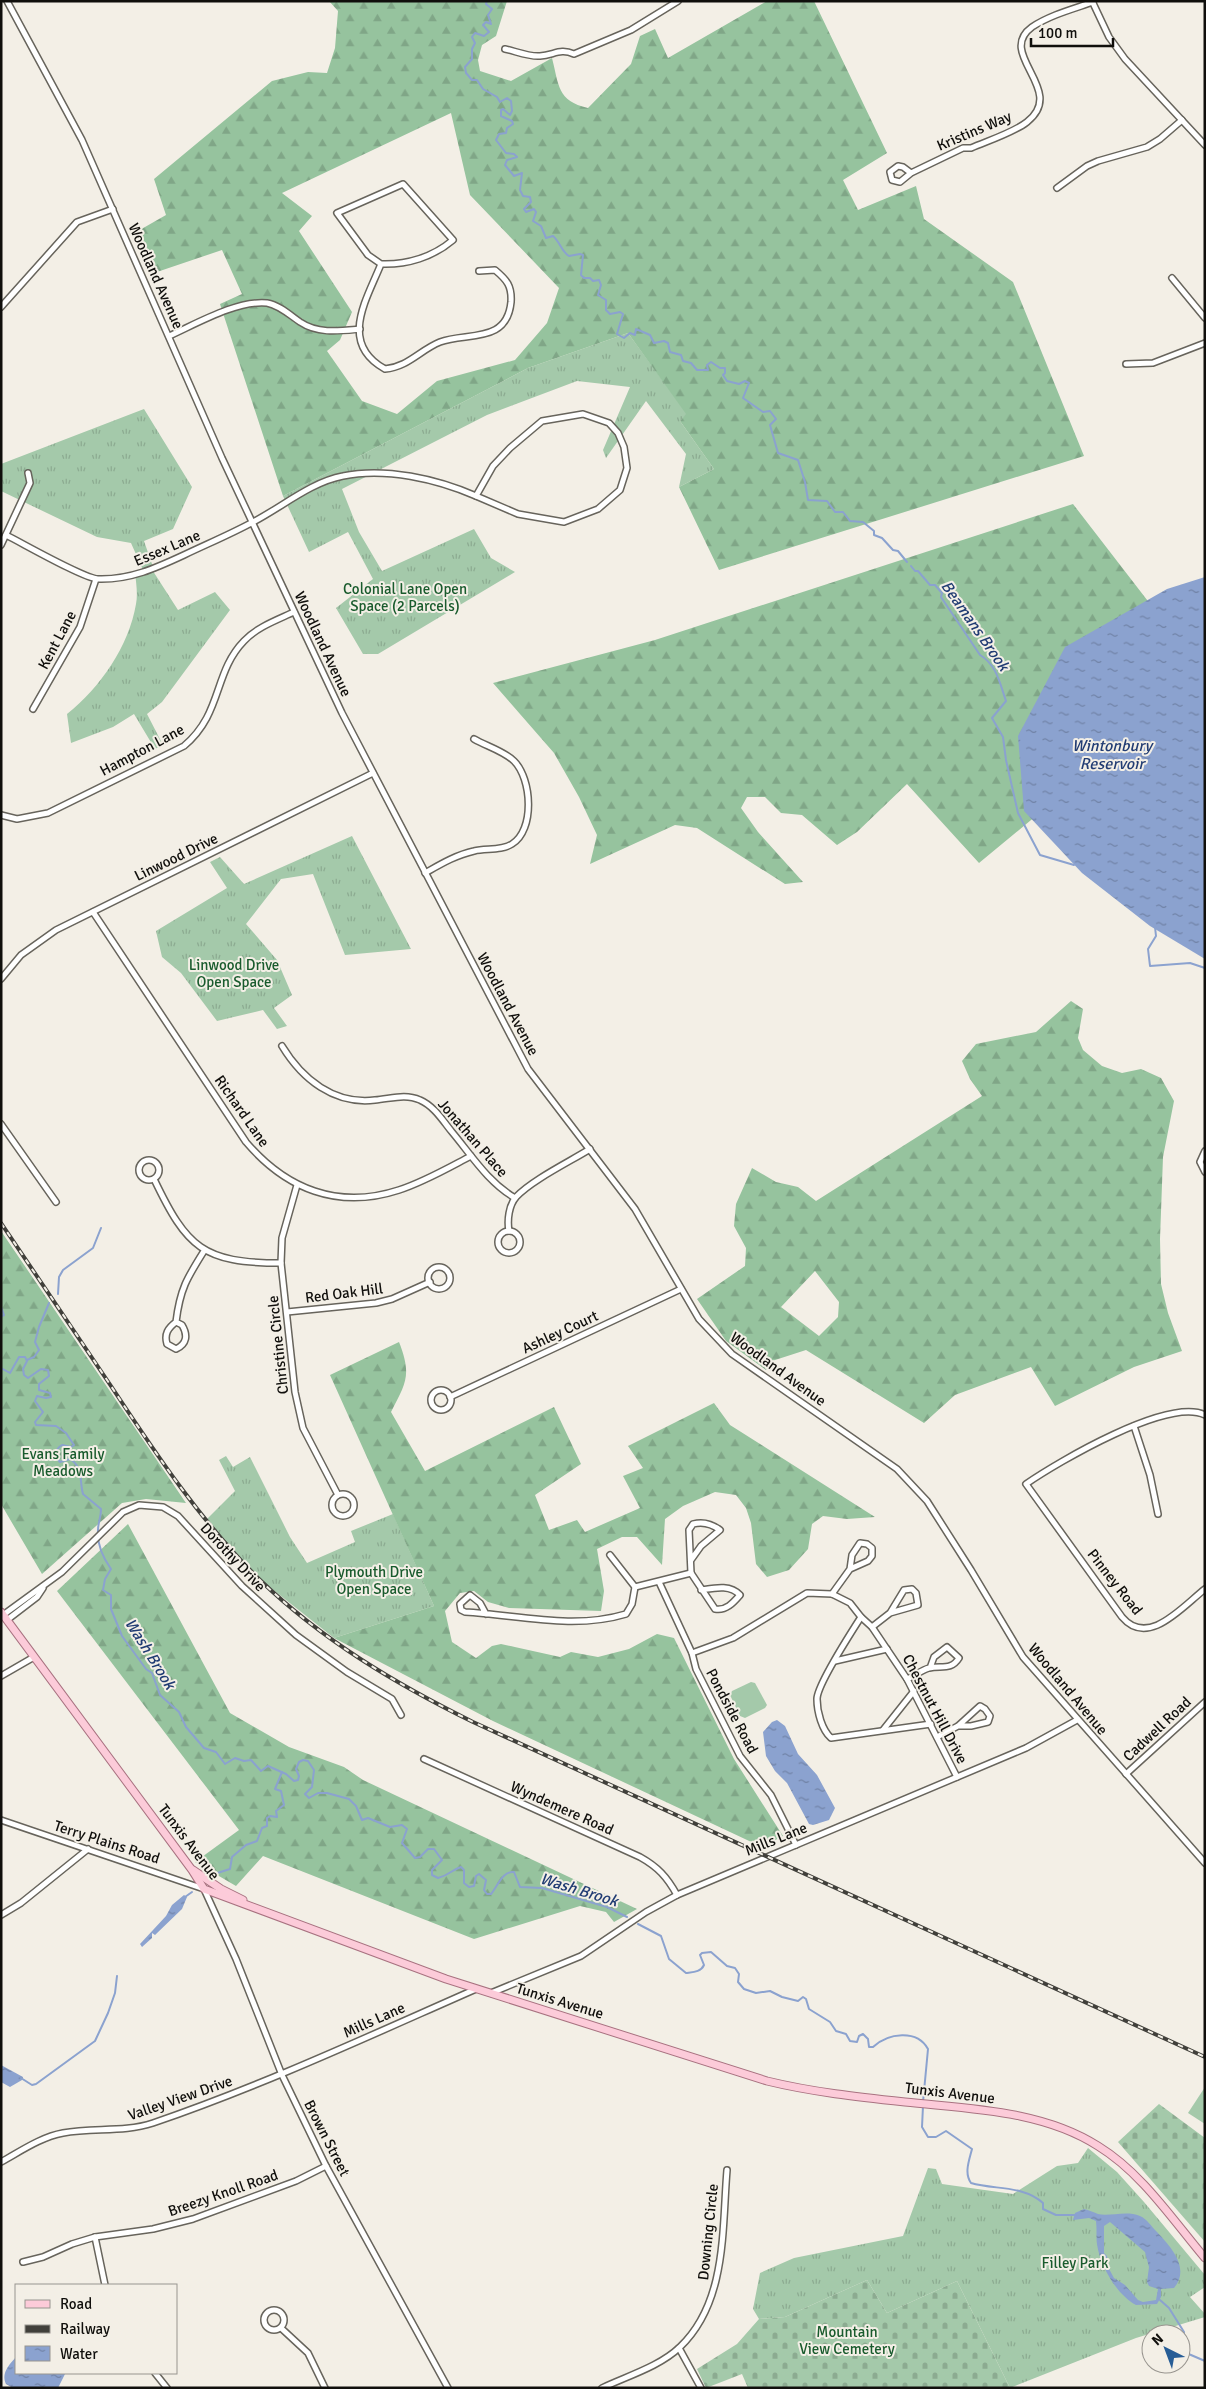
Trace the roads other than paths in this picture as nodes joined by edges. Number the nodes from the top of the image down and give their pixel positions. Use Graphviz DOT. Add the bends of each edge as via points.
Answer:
graph roads {
  1 [pos="7,1"];
  2 [pos="678,1"];
  3 [pos="1092,2"];
  4 [pos="505,49"];
  5 [pos="1182,120"];
  6 [pos="1205,146"];
  7 [pos="911,173"];
  8 [pos="1056,188"];
  9 [pos="113,209"];
  10 [pos="381,264"];
  11 [pos="478,271"];
  12 [pos="1172,278"];
  13 [pos="1,307"];
  14 [pos="1205,318"];
  15 [pos="360,328"];
  16 [pos="169,336"];
  17 [pos="1205,343"];
  18 [pos="1126,364"];
  19 [pos="28,473"];
  20 [pos="476,496"];
  21 [pos="253,522"];
  22 [pos="6,535"];
  23 [pos="1,545"];
  24 [pos="96,579"];
  25 [pos="294,612"];
  26 [pos="33,709"];
  27 [pos="474,739"];
  28 [pos="373,773"];
  29 [pos="1,815"];
  30 [pos="425,874"];
  31 [pos="93,912"];
  32 [pos="1,979"];
  33 [pos="282,1046"];
  34 [pos="1,1124"];
  35 [pos="590,1149"];
  36 [pos="1205,1151"];
  37 [pos="472,1156"];
  38 [pos="1205,1172"];
  39 [pos="154,1179"];
  40 [pos="297,1185"];
  41 [pos="515,1198"];
  42 [pos="56,1202"];
  43 [pos="508,1231"];
  44 [pos="204,1251"];
  45 [pos="281,1263"];
  46 [pos="430,1282"];
  47 [pos="681,1289"];
  48 [pos="287,1312"];
  49 [pos="176,1322"];
  50 [pos="450,1396"];
  51 [pos="1205,1415"];
  52 [pos="1134,1426"];
  53 [pos="338,1496"];
  54 [pos="1158,1514"];
  55 [pos="610,1555"];
  56 [pos="691,1560"];
  57 [pos="850,1569"];
  58 [pos="691,1573"];
  59 [pos="659,1582"];
  60 [pos="635,1587"];
  61 [pos="1205,1589"];
  62 [pos="701,1590"];
  63 [pos="832,1594"];
  64 [pos="890,1613"];
  65 [pos="486,1614"];
  66 [pos="4,1616"];
  67 [pos="861,1617"];
  68 [pos="872,1627"];
  69 [pos="887,1649"];
  70 [pos="692,1652"];
  71 [pos="34,1657"];
  72 [pos="835,1661"];
  73 [pos="930,1668"];
  74 [pos="1,1676"];
  75 [pos="907,1679"];
  76 [pos="914,1692"];
  77 [pos="1205,1702"];
  78 [pos="401,1715"];
  79 [pos="1077,1720"];
  80 [pos="931,1724"];
  81 [pos="958,1726"];
  82 [pos="883,1730"];
  83 [pos="937,1737"];
  84 [pos="424,1759"];
  85 [pos="1126,1774"];
  86 [pos="957,1777"];
  87 [pos="1,1820"];
  88 [pos="796,1845"];
  89 [pos="88,1848"];
  90 [pos="1205,1863"];
  91 [pos="192,1870"];
  92 [pos="204,1889"];
  93 [pos="678,1895"];
  94 [pos="257,1910"];
  95 [pos="1,1915"];
  96 [pos="476,1989"];
  97 [pos="490,1993"];
  98 [pos="282,2074"];
  99 [pos="1,2162"];
  100 [pos="326,2166"];
  101 [pos="727,2170"];
  102 [pos="95,2237"];
  103 [pos="1205,2258"];
  104 [pos="23,2262"];
  105 [pos="105,2284"];
  106 [pos="281,2328"];
  107 [pos="679,2348"];
  108 [pos="156,2374"];
  109 [pos="446,2387"];
  110 [pos="167,2388"];
  111 [pos="325,2388"];
  112 [pos="602,2388"];
  113 [pos="701,2388"];
  1 -- 9 [label="street, Woodland Avenue" via="82,140"];
  2 -- 4 [label="street" via="631,30 574,54 565,50 538,56"];
  3 -- 5 [label="street" via="1109,37 1125,59"];
  3 -- 7 [label="street, Kristins Way" via="1042,22 1022,41 1022,55 1040,94 1040,104 1026,122"];
  5 -- 6 [label="street"];
  5 -- 8 [label="street" via="1160,140 1147,147 1098,160"];
  9 -- 13 [label="street" via="77,222"];
  9 -- 16 [label="street, Woodland Avenue"];
  10 -- 10 [label="street" via="418,259 433,254 453,240 403,184 337,213 368,255"];
  10 -- 15 [label="street" via="360,314"];
  11 -- 15 [label="street" via="495,270 508,281 511,293 510,310 503,323 490,333 443,341 405,364 386,369 372,360 363,344"];
  12 -- 14 [label="street"];
  15 -- 16 [label="street" via="322,331 301,323 269,303 249,303"];
  16 -- 21 [label="street, Woodland Avenue"];
  17 -- 18 [label="street" via="1153,363"];
  19 -- 22 [label="street" via="30,483"];
  20 -- 20 [label="street" via="518,514 564,522 598,509 620,490 627,468 624,447 609,423 584,414 542,421 493,466"];
  20 -- 21 [label="street, Essex Lane" via="458,488 403,476 360,474 328,480"];
  21 -- 24 [label="street, Essex Lane" via="151,571 124,578"];
  21 -- 25 [label="street, Woodland Avenue"];
  22 -- 23 [label="street"];
  22 -- 24 [label="street, Essex Lane"];
  24 -- 26 [label="street, Kent Lane" via="80,628"];
  25 -- 28 [label="street, Woodland Avenue"];
  25 -- 29 [label="street, Hampton Lane" via="244,641 226,666 210,715 184,746 48,813 18,818"];
  27 -- 30 [label="street" via="513,760 520,768 525,779 528,820 524,832 510,846 457,856"];
  28 -- 30 [label="street, Woodland Avenue"];
  28 -- 31 [label="street, Linwood Drive"];
  30 -- 35 [label="street, Woodland Avenue" via="528,1069"];
  31 -- 32 [label="street, Linwood Drive" via="36,942 9,966"];
  31 -- 40 [label="street, Richard Lane" via="246,1142 266,1163"];
  33 -- 37 [label="street, Jonathan Place" via="303,1075 323,1090 362,1101 403,1096 421,1100 435,1111"];
  34 -- 42 [label="street"];
  35 -- 41 [label="street"];
  35 -- 47 [label="street, Woodland Avenue" via="635,1209"];
  36 -- 38 [label="street" via="1200,1162"];
  37 -- 40 [label="street, Richard Lane" via="400,1190 367,1198 333,1196"];
  37 -- 41 [label="street, Jonathan Place" via="494,1183"];
  39 -- 39 [label="street" via="159,1172 158,1166 152,1160 144,1161 139,1168 140,1174 145,1179"];
  39 -- 44 [label="street" via="179,1226"];
  40 -- 45 [label="street, Christine Circle" via="282,1238"];
  41 -- 43 [label="street"];
  43 -- 43 [label="street" via="498,1240 502,1250 509,1253 518,1248 520,1242 515,1233"];
  44 -- 45 [label="street" via="248,1263"];
  44 -- 49 [label="street" via="185,1280"];
  45 -- 48 [label="street, Christine Circle"];
  46 -- 46 [label="street, Red Oak Hill" via="436,1288 443,1288 449,1282 449,1274 444,1268 435,1268 429,1274"];
  46 -- 48 [label="street, Red Oak Hill" via="376,1303"];
  47 -- 50 [label="street, Ashley Court"];
  47 -- 79 [label="street, Woodland Avenue" via="699,1320 732,1354 897,1469 912,1484 927,1501 1023,1657"];
  48 -- 53 [label="street, Christine Circle" via="298,1413"];
  49 -- 49 [label="street" via="167,1330 165,1338 167,1344 176,1349 186,1337 182,1325"];
  51 -- 52 [label="street" via="1178,1412"];
  52 -- 54 [label="street" via="1150,1475"];
  52 -- 61 [label="street, Pinney Road" via="1094,1442 1026,1484 1122,1617 1134,1627 1143,1630 1160,1625"];
  53 -- 53 [label="street, Christine Circle" via="333,1501 333,1508 340,1516 348,1515 353,1510 353,1500 345,1494"];
  55 -- 60 [label="street"];
  56 -- 56 [label="street" via="690,1530 701,1522 714,1525 720,1530 701,1546"];
  56 -- 58 [label="street"];
  57 -- 57 [label="street" via="868,1561 872,1548 860,1543 855,1548"];
  57 -- 63 [label="street"];
  58 -- 59 [label="street"];
  58 -- 62 [label="street"];
  59 -- 60 [label="street"];
  59 -- 70 [label="street, Pondside Road"];
  60 -- 65 [label="street" via="632,1604 626,1614 617,1617 543,1621"];
  62 -- 62 [label="street" via="715,1609 720,1610 740,1595 725,1587"];
  63 -- 67 [label="street, Chestnut Hill Drive" via="850,1603"];
  63 -- 70 [label="street, Chestnut Hill Drive" via="807,1593 733,1638"];
  64 -- 64 [label="street" via="918,1605 912,1589 904,1590"];
  64 -- 68 [label="street"];
  65 -- 65 [label="street" via="465,1612 460,1604 470,1595"];
  66 -- 71 [label="main road, Tunxis Avenue"];
  66 -- 78 [label="street, Dorothy Drive" via="45,1586 123,1512 140,1505 155,1505 172,1511 260,1604 305,1643 392,1700"];
  67 -- 68 [label="street, Chestnut Hill Drive"];
  67 -- 72 [label="street"];
  68 -- 69 [label="street, Chestnut Hill Drive"];
  69 -- 72 [label="street"];
  69 -- 75 [label="street, Chestnut Hill Drive"];
  70 -- 88 [label="street, Pondside Road" via="696,1669 740,1756 771,1795"];
  71 -- 74 [label="street"];
  71 -- 91 [label="main road, Tunxis Avenue"];
  72 -- 82 [label="street" via="816,1698 825,1733 831,1738"];
  73 -- 73 [label="street" via="946,1668 955,1664 958,1658 947,1647 934,1657"];
  73 -- 75 [label="street"];
  75 -- 76 [label="street, Chestnut Hill Drive"];
  76 -- 80 [label="street, Chestnut Hill Drive"];
  76 -- 82 [label="street"];
  77 -- 85 [label="street, Cadwell Road"];
  79 -- 85 [label="street, Woodland Avenue"];
  79 -- 86 [label="street, Mills Lane" via="1048,1738"];
  80 -- 82 [label="street"];
  80 -- 83 [label="street, Chestnut Hill Drive"];
  81 -- 81 [label="street" via="976,1708 982,1706 988,1712 988,1722"];
  81 -- 83 [label="street"];
  83 -- 86 [label="street, Chestnut Hill Drive"];
  84 -- 93 [label="street, Wyndemere Road" via="640,1857 662,1872"];
  85 -- 90 [label="street, Woodland Avenue"];
  86 -- 88 [label="street, Mills Lane"];
  87 -- 89 [label="street, Terry Plains Road"];
  88 -- 93 [label="street, Mills Lane"];
  89 -- 92 [label="street, Terry Plains Road"];
  89 -- 95 [label="street" via="21,1903"];
  91 -- 92 [label="main road, Tunxis Avenue"];
  91 -- 94 [label="main road"];
  92 -- 94 [label="main road, Tunxis Avenue"];
  92 -- 98 [label="street, Brown Street"];
  93 -- 97 [label="street, Mills Lane" via="646,1912 581,1956"];
  94 -- 96 [label="main road, Tunxis Avenue"];
  96 -- 97 [label="main road, Tunxis Avenue"];
  96 -- 98 [label="street, Mills Lane"];
  97 -- 103 [label="main road, Tunxis Avenue" via="801,2089 986,2110 1056,2125 1099,2146 1131,2172"];
  98 -- 99 [label="street, Valley View Drive" via="141,2127 56,2134"];
  98 -- 100 [label="street, Brown Street"];
  100 -- 102 [label="street, Breezy Knoll Road" via="296,2181 193,2219 153,2229"];
  100 -- 109 [label="street, Brown Street"];
  101 -- 107 [label="street, Downing Circle" via="714,2290 703,2318"];
  102 -- 104 [label="street, Breezy Knoll Road"];
  102 -- 105 [label="street"];
  106 -- 106 [label="street" via="273,2330 266,2326 264,2318 268,2311 282,2313 284,2322"];
  106 -- 111 [label="street" via="308,2353"];
  107 -- 112 [label="street, Downing Circle" via="652,2365"];
  107 -- 113 [label="street"];
  108 -- 110 [label="street"];
}
